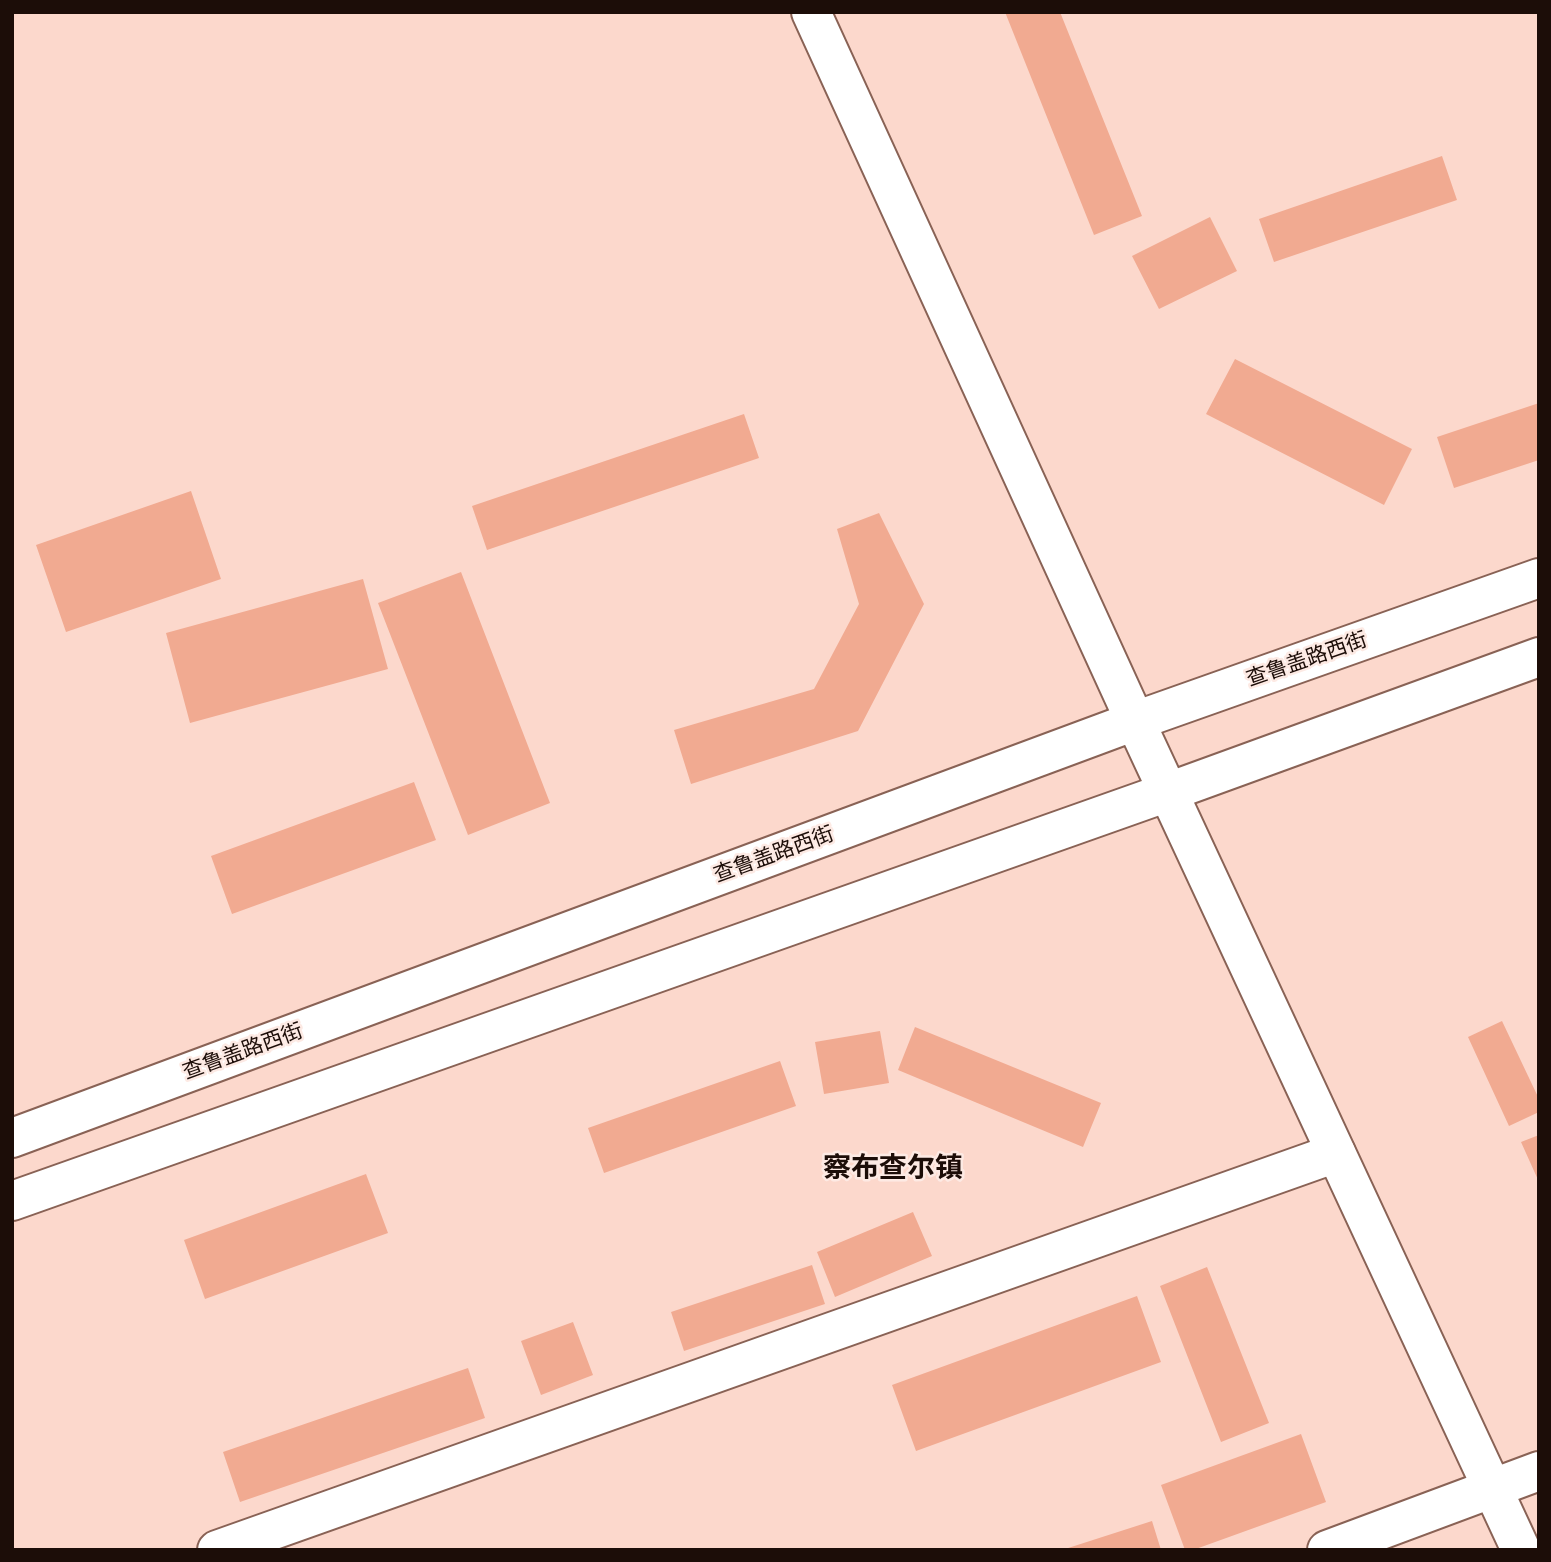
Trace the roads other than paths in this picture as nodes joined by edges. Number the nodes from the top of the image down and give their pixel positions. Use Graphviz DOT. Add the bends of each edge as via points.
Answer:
graph roads {
  1 [pos="811,12"];
  2 [pos="1539,578"];
  3 [pos="1539,657"];
  4 [pos="1135,721"];
  5 [pos="1168,792"];
  6 [pos="12,1138"];
  7 [pos="1336,1153"];
  8 [pos="12,1201"];
  9 [pos="1539,1471"];
  10 [pos="1493,1489"];
  11 [pos="217,1550"];
  12 [pos="1327,1550"];
  13 [pos="1521,1550"];
  1 -- 4 [label="street"];
  2 -- 4 [label="street, 查鲁盖路西街"];
  3 -- 5 [label="street"];
  4 -- 5 [label="street"];
  4 -- 6 [label="street, 查鲁盖路西街"];
  5 -- 7 [label="street"];
  5 -- 8 [label="street"];
  7 -- 10 [label="street"];
  7 -- 11 [label="street"];
  9 -- 10 [label="street"];
  10 -- 12 [label="street"];
  10 -- 13 [label="street"];
}
